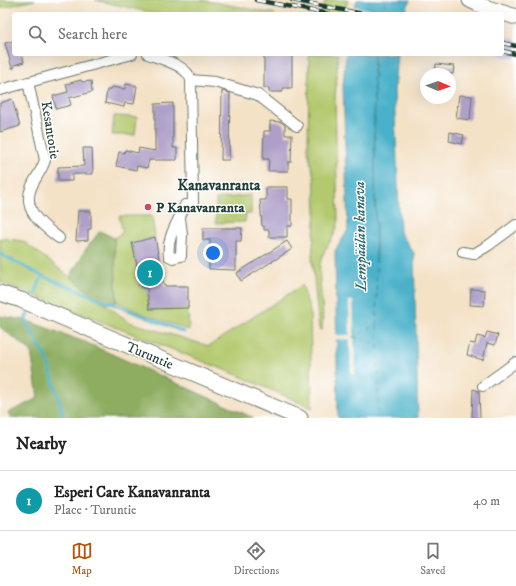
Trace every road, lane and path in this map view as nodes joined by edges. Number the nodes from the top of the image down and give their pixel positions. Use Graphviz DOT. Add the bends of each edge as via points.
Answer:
graph roads {
  1 [pos="470,0"];
  2 [pos="500,12"];
  3 [pos="504,13"];
  4 [pos="516,17"];
  5 [pos="125,56"];
  6 [pos="153,56"];
  7 [pos="191,80"];
  8 [pos="28,82"];
  9 [pos="0,90"];
  10 [pos="298,126"];
  11 [pos="180,218"];
  12 [pos="516,225"];
  13 [pos="59,238"];
  14 [pos="463,252"];
  15 [pos="0,293"];
  16 [pos="516,362"];
  17 [pos="483,386"];
  18 [pos="299,418"];
  1 -- 2 [label="main road"];
  3 -- 4 [label="main road"];
  5 -- 8 [label="street"];
  6 -- 7 [label="street" via="181,68 188,73"];
  7 -- 10 [label="street" via="215,82 258,95"];
  7 -- 11 [label="street" via="193,205 185,204"];
  8 -- 9 [label="street"];
  8 -- 13 [label="street, Kesantotie" via="45,160 42,171 31,188 30,204 34,216"];
  12 -- 14 [label="street" via="474,254"];
  15 -- 18 [label="main road, Turuntie"];
  16 -- 17 [label="street"];
}
